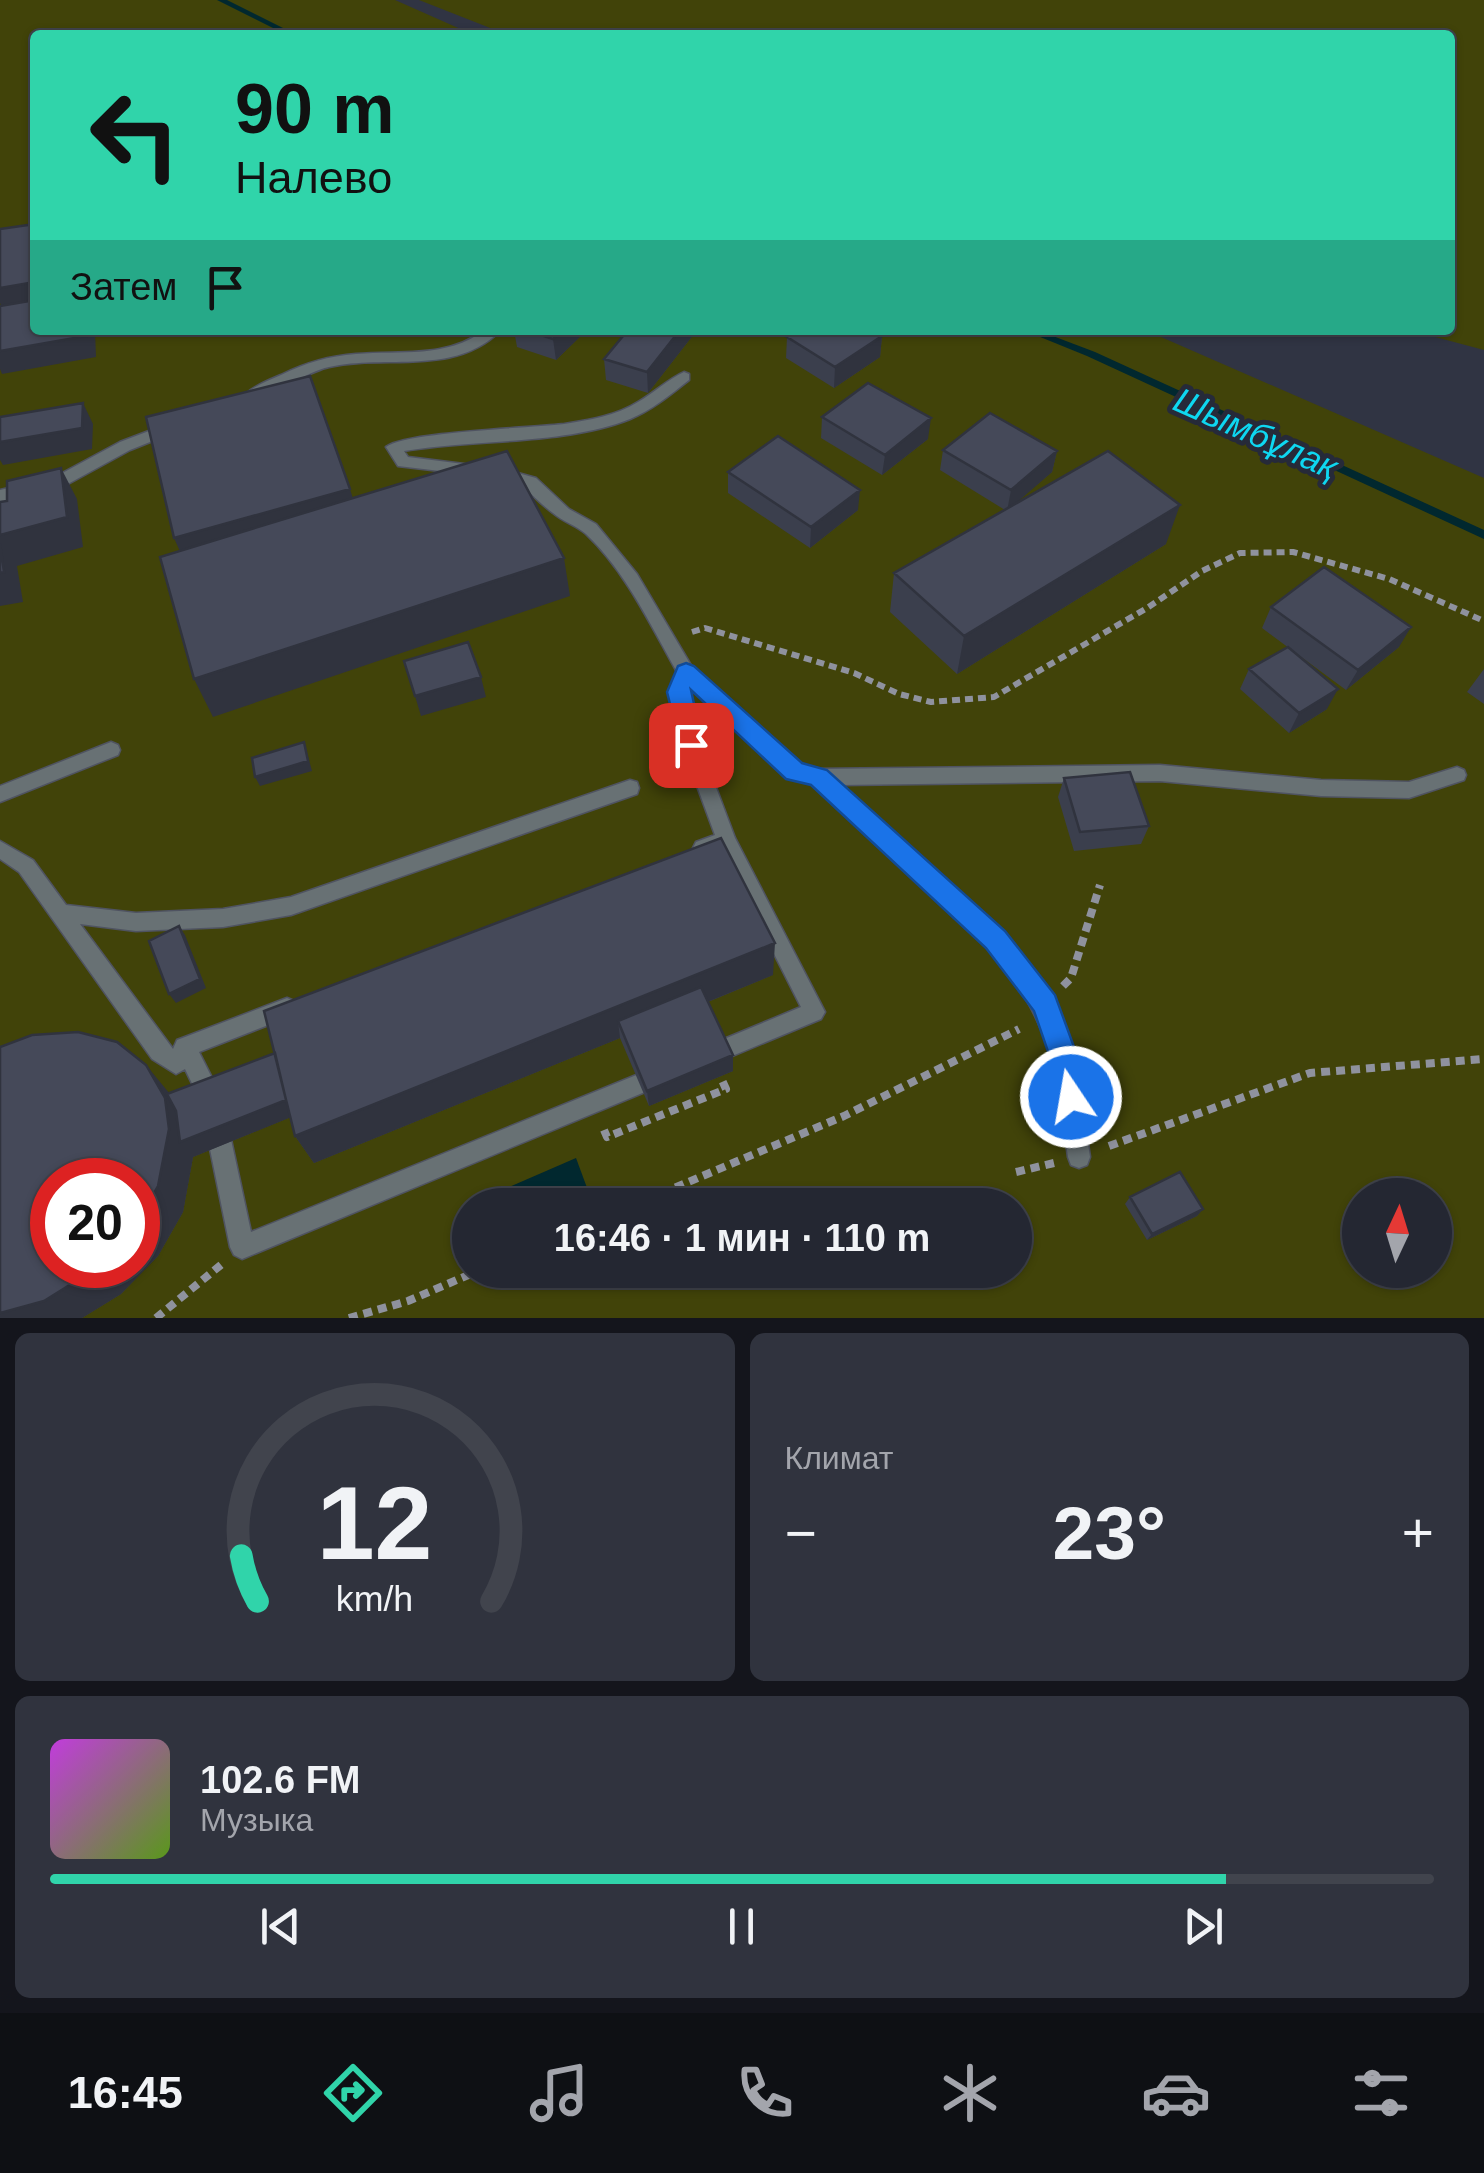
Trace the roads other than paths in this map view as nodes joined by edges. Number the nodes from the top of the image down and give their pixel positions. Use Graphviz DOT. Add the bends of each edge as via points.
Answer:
graph roads {
  1 [pos="488,335"];
  2 [pos="684,377"];
  3 [pos="246,396"];
  4 [pos="194,418"];
  5 [pos="0,496"];
  6 [pos="686,672"];
  7 [pos="111,750"];
  8 [pos="1457,775"];
  9 [pos="818,777"];
  10 [pos="630,788"];
  11 [pos="0,794"];
  12 [pos="726,839"];
  13 [pos="0,848"];
  14 [pos="689,853"];
  15 [pos="59,913"];
  16 [pos="316,996"];
  17 [pos="185,1046"];
  18 [pos="1079,1157"];
  1 -- 3 [label="lane" via="451,356 332,361"];
  2 -- 6 [label="lane" via="619,417 394,446 404,462 527,476 618,559"];
  4 -- 5 [label="lane" via="60,481"];
  6 -- 9 [label="lane" via="795,772"];
  6 -- 12 [label="lane" via="678,692 686,728"];
  7 -- 11 [label="lane"];
  8 -- 9 [label="lane" via="1409,790 1160,773"];
  9 -- 18 [label="lane" via="996,940 1046,1004 1067,1066"];
  10 -- 15 [label="lane" via="291,906 136,922"];
  12 -- 14 [label="lane"];
  12 -- 17 [label="lane" via="814,1012 242,1247 210,1098"];
  13 -- 15 [label="lane" via="26,866"];
  15 -- 17 [label="lane" via="160,1052 176,1064"];
  16 -- 17 [label="lane"];
}
